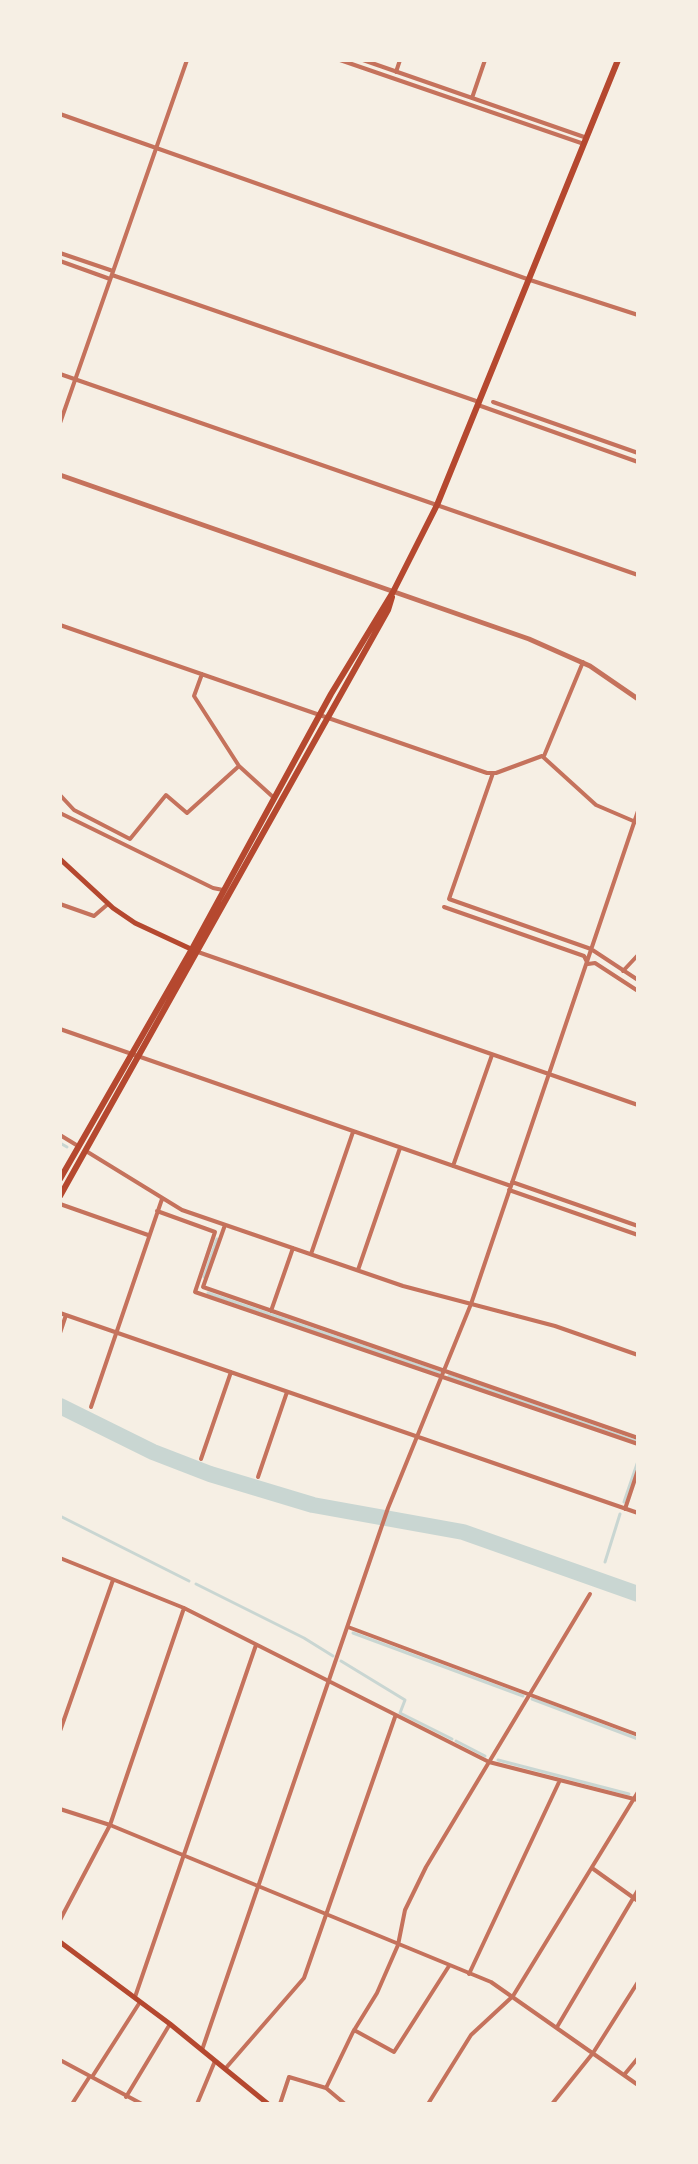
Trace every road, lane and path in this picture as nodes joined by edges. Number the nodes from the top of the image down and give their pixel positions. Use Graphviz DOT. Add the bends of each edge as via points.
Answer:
graph roads {
  1 [pos="187,60"];
  2 [pos="340,60"];
  3 [pos="363,60"];
  4 [pos="400,60"];
  5 [pos="485,60"];
  6 [pos="618,60"];
  7 [pos="396,72"];
  8 [pos="472,98"];
  9 [pos="60,114"];
  10 [pos="585,141"];
  11 [pos="156,147"];
  12 [pos="60,253"];
  13 [pos="60,261"];
  14 [pos="112,275"];
  15 [pos="530,280"];
  16 [pos="638,315"];
  17 [pos="60,374"];
  18 [pos="75,379"];
  19 [pos="493,402"];
  20 [pos="479,403"];
  21 [pos="60,423"];
  22 [pos="638,453"];
  23 [pos="638,462"];
  24 [pos="60,475"];
  25 [pos="437,505"];
  26 [pos="638,575"];
  27 [pos="393,592"];
  28 [pos="60,625"];
  29 [pos="583,662"];
  30 [pos="202,674"];
  31 [pos="638,699"];
  32 [pos="324,716"];
  33 [pos="544,757"];
  34 [pos="239,766"];
  35 [pos="493,773"];
  36 [pos="60,795"];
  37 [pos="275,799"];
  38 [pos="638,811"];
  39 [pos="60,813"];
  40 [pos="636,822"];
  41 [pos="130,839"];
  42 [pos="127,845"];
  43 [pos="60,859"];
  44 [pos="224,891"];
  45 [pos="60,904"];
  46 [pos="108,904"];
  47 [pos="444,907"];
  48 [pos="591,949"];
  49 [pos="194,950"];
  50 [pos="638,955"];
  51 [pos="586,961"];
  52 [pos="623,971"];
  53 [pos="638,980"];
  54 [pos="638,991"];
  55 [pos="60,1029"];
  56 [pos="134,1054"];
  57 [pos="492,1055"];
  58 [pos="548,1074"];
  59 [pos="638,1105"];
  60 [pos="354,1131"];
  61 [pos="60,1135"];
  62 [pos="401,1147"];
  63 [pos="82,1148"];
  64 [pos="453,1166"];
  65 [pos="60,1179"];
  66 [pos="511,1186"];
  67 [pos="60,1196"];
  68 [pos="162,1199"];
  69 [pos="60,1204"];
  70 [pos="157,1211"];
  71 [pos="225,1225"];
  72 [pos="638,1226"];
  73 [pos="149,1235"];
  74 [pos="638,1235"];
  75 [pos="293,1248"];
  76 [pos="311,1254"];
  77 [pos="358,1270"];
  78 [pos="471,1304"];
  79 [pos="271,1311"];
  80 [pos="63,1314"];
  81 [pos="116,1332"];
  82 [pos="60,1333"];
  83 [pos="638,1355"];
  84 [pos="231,1372"];
  85 [pos="443,1374"];
  86 [pos="287,1392"];
  87 [pos="91,1407"];
  88 [pos="418,1437"];
  89 [pos="638,1441"];
  90 [pos="201,1459"];
  91 [pos="638,1470"];
  92 [pos="258,1477"];
  93 [pos="625,1509"];
  94 [pos="638,1513"];
  95 [pos="60,1558"];
  96 [pos="113,1580"];
  97 [pos="590,1594"];
  98 [pos="184,1608"];
  99 [pos="348,1627"];
  100 [pos="256,1645"];
  101 [pos="329,1683"];
  102 [pos="529,1695"];
  103 [pos="395,1716"];
  104 [pos="60,1731"];
  105 [pos="638,1735"];
  106 [pos="489,1762"];
  107 [pos="560,1780"];
  108 [pos="638,1792"];
  109 [pos="636,1799"];
  110 [pos="60,1809"];
  111 [pos="110,1825"];
  112 [pos="183,1856"];
  113 [pos="592,1868"];
  114 [pos="260,1888"];
  115 [pos="638,1890"];
  116 [pos="636,1900"];
  117 [pos="326,1915"];
  118 [pos="60,1920"];
  119 [pos="60,1942"];
  120 [pos="398,1945"];
  121 [pos="449,1966"];
  122 [pos="469,1974"];
  123 [pos="638,1982"];
  124 [pos="513,1996"];
  125 [pos="138,1999"];
  126 [pos="170,2024"];
  127 [pos="557,2027"];
  128 [pos="354,2030"];
  129 [pos="202,2050"];
  130 [pos="593,2053"];
  131 [pos="638,2058"];
  132 [pos="60,2060"];
  133 [pos="215,2061"];
  134 [pos="225,2069"];
  135 [pos="624,2075"];
  136 [pos="91,2077"];
  137 [pos="638,2085"];
  138 [pos="326,2088"];
  139 [pos="126,2098"];
  140 [pos="72,2104"];
  141 [pos="124,2104"];
  142 [pos="142,2104"];
  143 [pos="197,2104"];
  144 [pos="268,2104"];
  145 [pos="280,2104"];
  146 [pos="345,2104"];
  147 [pos="428,2104"];
  148 [pos="552,2104"];
  1 -- 11 [label="street"];
  2 -- 10 [label="street"];
  3 -- 7 [label="street"];
  4 -- 7 [label="street"];
  5 -- 8 [label="street"];
  6 -- 10 [label="highway"];
  7 -- 8 [label="street"];
  8 -- 10 [label="street"];
  9 -- 11 [label="street"];
  10 -- 15 [label="highway"];
  11 -- 14 [label="street"];
  11 -- 15 [label="street"];
  12 -- 14 [label="street"];
  13 -- 14 [label="street"];
  14 -- 18 [label="street"];
  14 -- 20 [label="street"];
  15 -- 16 [label="street"];
  15 -- 20 [label="highway"];
  17 -- 18 [label="street"];
  18 -- 21 [label="street"];
  18 -- 25 [label="street"];
  19 -- 22 [label="street"];
  20 -- 23 [label="street"];
  20 -- 25 [label="highway"];
  24 -- 27 [label="street"];
  25 -- 26 [label="street"];
  25 -- 27 [label="highway"];
  27 -- 29 [label="street"];
  27 -- 32 [label="highway"];
  28 -- 30 [label="street"];
  29 -- 31 [label="street"];
  29 -- 33 [label="street"];
  30 -- 32 [label="street"];
  30 -- 34 [label="street" via="194,696"];
  32 -- 35 [label="street"];
  32 -- 37 [label="highway"];
  32 -- 49 [label="highway"];
  33 -- 35 [label="street"];
  33 -- 40 [label="street" via="596,805"];
  34 -- 37 [label="street"];
  34 -- 41 [label="street" via="187,813 166,795"];
  35 -- 48 [label="street" via="449,899"];
  36 -- 41 [label="street" via="74,810"];
  37 -- 44 [label="highway"];
  38 -- 40 [label="street"];
  39 -- 42 [label="street"];
  40 -- 48 [label="street"];
  41 -- 42 [label="street"];
  42 -- 44 [label="street"];
  43 -- 46 [label="main road"];
  44 -- 49 [label="highway"];
  45 -- 46 [label="street" via="94,916"];
  46 -- 49 [label="main road" via="135,923"];
  47 -- 51 [label="street"];
  48 -- 51 [label="street"];
  48 -- 52 [label="street"];
  49 -- 56 [label="highway"];
  49 -- 57 [label="street"];
  50 -- 52 [label="street"];
  51 -- 54 [label="street"];
  51 -- 58 [label="street"];
  52 -- 53 [label="street"];
  55 -- 56 [label="street"];
  56 -- 60 [label="street"];
  56 -- 63 [label="highway"];
  57 -- 58 [label="street"];
  57 -- 64 [label="street"];
  58 -- 59 [label="street"];
  58 -- 66 [label="street"];
  60 -- 62 [label="street"];
  60 -- 76 [label="street"];
  61 -- 63 [label="street"];
  62 -- 64 [label="street"];
  62 -- 77 [label="street"];
  63 -- 65 [label="highway"];
  63 -- 67 [label="highway"];
  63 -- 68 [label="street"];
  64 -- 66 [label="street"];
  66 -- 72 [label="street"];
  66 -- 74 [label="street"];
  66 -- 78 [label="street"];
  68 -- 70 [label="street"];
  68 -- 71 [label="street"];
  69 -- 73 [label="street"];
  70 -- 73 [label="street"];
  70 -- 85 [label="street" via="215,1232 195,1292"];
  71 -- 75 [label="street"];
  71 -- 79 [label="street" via="203,1287"];
  73 -- 81 [label="street"];
  75 -- 76 [label="street"];
  75 -- 79 [label="street"];
  76 -- 77 [label="street"];
  77 -- 78 [label="street"];
  78 -- 83 [label="street"];
  78 -- 85 [label="street"];
  79 -- 85 [label="street"];
  80 -- 81 [label="street"];
  80 -- 82 [label="street"];
  81 -- 84 [label="street"];
  81 -- 87 [label="street"];
  84 -- 86 [label="street"];
  84 -- 90 [label="street"];
  85 -- 88 [label="street"];
  85 -- 89 [label="street"];
  86 -- 88 [label="street"];
  86 -- 92 [label="street"];
  88 -- 93 [label="street"];
  88 -- 99 [label="street"];
  91 -- 93 [label="street"];
  93 -- 94 [label="street"];
  95 -- 96 [label="street"];
  96 -- 98 [label="street"];
  96 -- 104 [label="street"];
  97 -- 102 [label="street"];
  98 -- 100 [label="street"];
  98 -- 111 [label="street"];
  99 -- 101 [label="street"];
  99 -- 102 [label="street"];
  100 -- 101 [label="street"];
  100 -- 112 [label="street"];
  101 -- 103 [label="street"];
  101 -- 114 [label="street"];
  102 -- 105 [label="street"];
  102 -- 106 [label="street"];
  103 -- 106 [label="street"];
  103 -- 117 [label="street"];
  106 -- 107 [label="street"];
  106 -- 120 [label="street" via="426,1867 405,1910"];
  107 -- 109 [label="street"];
  107 -- 122 [label="street"];
  108 -- 109 [label="street"];
  109 -- 113 [label="street"];
  110 -- 111 [label="street"];
  111 -- 112 [label="street"];
  111 -- 118 [label="street"];
  112 -- 114 [label="street"];
  112 -- 125 [label="street"];
  113 -- 116 [label="street"];
  113 -- 124 [label="street"];
  114 -- 117 [label="street"];
  114 -- 129 [label="street"];
  115 -- 116 [label="street"];
  116 -- 127 [label="street"];
  117 -- 120 [label="street"];
  117 -- 134 [label="street" via="304,1978"];
  119 -- 125 [label="main road"];
  120 -- 121 [label="street"];
  120 -- 128 [label="street"];
  121 -- 122 [label="street"];
  121 -- 128 [label="street" via="394,2052"];
  122 -- 124 [label="street"];
  123 -- 130 [label="street"];
  124 -- 127 [label="street"];
  124 -- 147 [label="street" via="471,2035"];
  125 -- 126 [label="main road"];
  125 -- 136 [label="street"];
  126 -- 129 [label="main road"];
  126 -- 139 [label="street"];
  127 -- 130 [label="street"];
  128 -- 138 [label="street"];
  129 -- 133 [label="main road"];
  130 -- 135 [label="street"];
  130 -- 148 [label="street"];
  131 -- 135 [label="street"];
  132 -- 136 [label="street"];
  133 -- 134 [label="main road"];
  133 -- 143 [label="street"];
  134 -- 144 [label="main road"];
  135 -- 137 [label="street"];
  136 -- 139 [label="street"];
  136 -- 140 [label="street"];
  138 -- 145 [label="street" via="289,2077"];
  138 -- 146 [label="street"];
  139 -- 141 [label="street"];
  139 -- 142 [label="street"];
}
